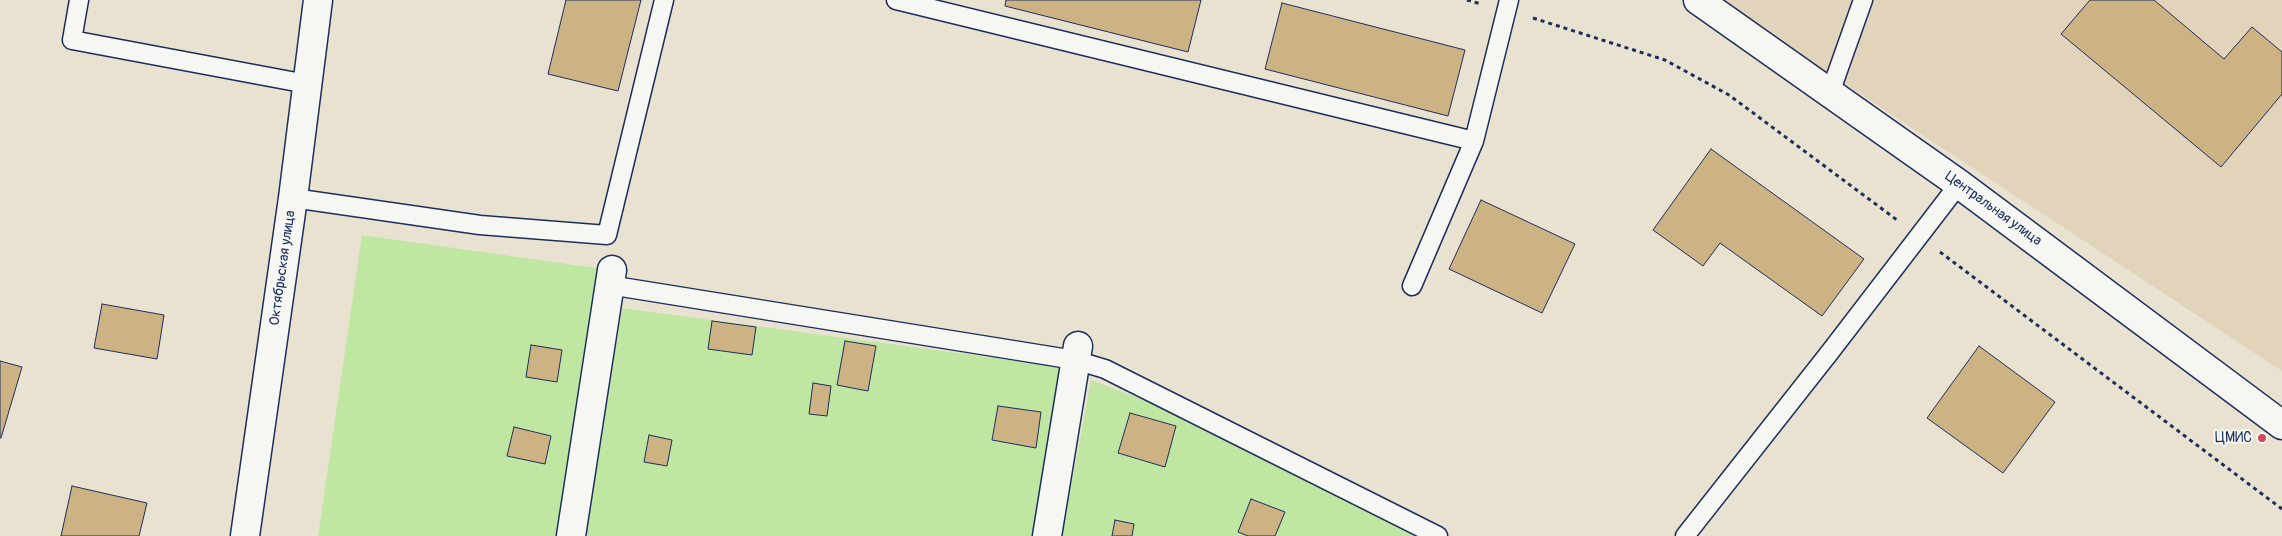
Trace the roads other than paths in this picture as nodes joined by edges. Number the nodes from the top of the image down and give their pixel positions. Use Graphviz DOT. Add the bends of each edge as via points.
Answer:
graph roads {
  1 [pos="79,0"];
  2 [pos="318,0"];
  3 [pos="664,0"];
  4 [pos="896,0"];
  5 [pos="1698,0"];
  6 [pos="1863,0"];
  7 [pos="1508,5"];
  8 [pos="950,6"];
  9 [pos="307,84"];
  10 [pos="1830,93"];
  11 [pos="1474,142"];
  12 [pos="1959,184"];
  13 [pos="293,198"];
  14 [pos="611,277"];
  15 [pos="1412,286"];
  16 [pos="1076,353"];
  17 [pos="2282,425"];
  18 [pos="245,536"];
  19 [pos="571,536"];
  20 [pos="1047,536"];
  21 [pos="1438,536"];
  22 [pos="1685,536"];
  1 -- 9 [label="lane" via="72,40"];
  2 -- 9 [label="street, Октябрьская улица"];
  3 -- 13 [label="lane" via="607,235 480,225"];
  4 -- 8 [label="lane"];
  5 -- 10 [label="street, Центральная улица"];
  6 -- 10 [label="lane"];
  7 -- 11 [label="lane"];
  8 -- 11 [label="lane"];
  9 -- 13 [label="street, Октябрьская улица"];
  10 -- 12 [label="street, Центральная улица"];
  11 -- 15 [label="lane"];
  12 -- 17 [label="street, Центральная улица"];
  12 -- 22 [label="lane"];
  13 -- 18 [label="street, Октябрьская улица"];
  14 -- 16 [label="lane"];
  14 -- 19 [label="street"];
  16 -- 20 [label="street"];
  16 -- 21 [label="lane"];
}
